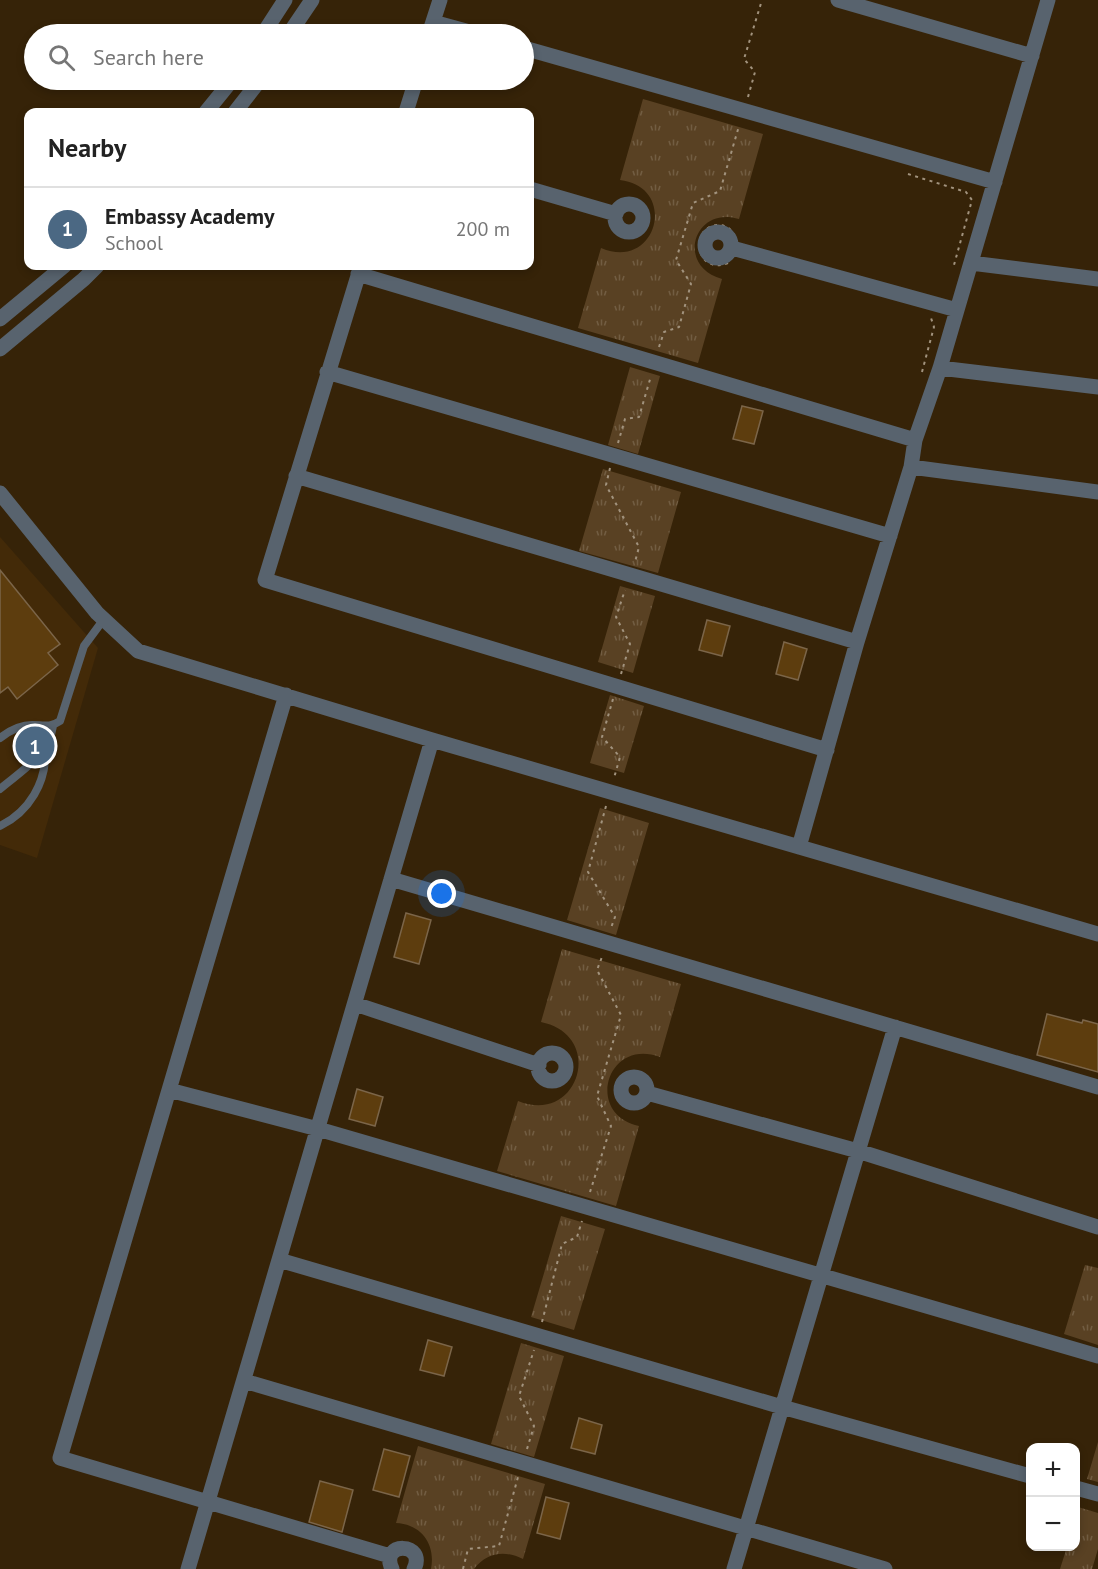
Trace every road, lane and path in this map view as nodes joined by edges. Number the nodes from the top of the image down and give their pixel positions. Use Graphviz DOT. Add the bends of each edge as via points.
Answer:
graph roads {
  1 [pos="285,0"];
  2 [pos="312,0"];
  3 [pos="440,0"];
  4 [pos="838,0"];
  5 [pos="1048,0"];
  6 [pos="269,24"];
  7 [pos="296,24"];
  8 [pos="432,24"];
  9 [pos="534,51"];
  10 [pos="1032,56"];
  11 [pos="224,90"];
  12 [pos="252,90"];
  13 [pos="413,90"];
  14 [pos="209,108"];
  15 [pos="238,108"];
  16 [pos="407,108"];
  17 [pos="995,182"];
  18 [pos="534,190"];
  19 [pos="616,214"];
  20 [pos="732,248"];
  21 [pos="971,263"];
  22 [pos="59,270"];
  23 [pos="92,270"];
  24 [pos="359,270"];
  25 [pos="1098,279"];
  26 [pos="957,310"];
  27 [pos="0,319"];
  28 [pos="0,349"];
  29 [pos="940,368"];
  30 [pos="327,372"];
  31 [pos="1098,387"];
  32 [pos="915,440"];
  33 [pos="911,467"];
  34 [pos="296,476"];
  35 [pos="1098,492"];
  36 [pos="0,493"];
  37 [pos="890,536"];
  38 [pos="104,619"];
  39 [pos="857,642"];
  40 [pos="286,695"];
  41 [pos="53,726"];
  42 [pos="0,738"];
  43 [pos="432,740"];
  44 [pos="45,750"];
  45 [pos="827,750"];
  46 [pos="0,789"];
  47 [pos="0,826"];
  48 [pos="799,847"];
  49 [pos="391,879"];
  50 [pos="1098,934"];
  51 [pos="355,1004"];
  52 [pos="895,1027"];
  53 [pos="539,1065"];
  54 [pos="1098,1087"];
  55 [pos="169,1090"];
  56 [pos="647,1093"];
  57 [pos="318,1130"];
  58 [pos="858,1151"];
  59 [pos="1098,1227"];
  60 [pos="279,1260"];
  61 [pos="821,1276"];
  62 [pos="1098,1356"];
  63 [pos="244,1381"];
  64 [pos="782,1407"];
  65 [pos="1026,1475"];
  66 [pos="1080,1489"];
  67 [pos="1098,1494"];
  68 [pos="208,1502"];
  69 [pos="747,1528"];
  70 [pos="391,1562"];
  71 [pos="188,1569"];
  72 [pos="414,1569"];
  73 [pos="735,1569"];
  74 [pos="885,1569"];
  1 -- 6 [label="street"];
  2 -- 7 [label="street"];
  3 -- 8 [label="street"];
  4 -- 10 [label="street"];
  5 -- 10 [label="street"];
  9 -- 17 [label="street"];
  10 -- 17 [label="street"];
  11 -- 14 [label="street"];
  12 -- 15 [label="street"];
  13 -- 16 [label="street"];
  17 -- 21 [label="street"];
  18 -- 19 [label="street"];
  20 -- 26 [label="street"];
  21 -- 25 [label="street"];
  21 -- 26 [label="street"];
  22 -- 27 [label="street"];
  23 -- 28 [label="street"];
  24 -- 30 [label="street"];
  24 -- 32 [label="street"];
  26 -- 29 [label="street"];
  29 -- 31 [label="street"];
  29 -- 32 [label="street"];
  30 -- 34 [label="street"];
  30 -- 37 [label="street"];
  32 -- 33 [label="street"];
  33 -- 35 [label="street"];
  33 -- 37 [label="street"];
  34 -- 39 [label="street"];
  34 -- 45 [label="street" via="265,580"];
  36 -- 38 [label="street"];
  37 -- 39 [label="street"];
  38 -- 40 [label="street" via="138,651"];
  38 -- 41 [label="lane" via="84,646 60,721"];
  39 -- 45 [label="street"];
  40 -- 43 [label="street"];
  40 -- 55 [label="street"];
  41 -- 42 [label="lane" via="18,727"];
  41 -- 44 [label="lane"];
  43 -- 48 [label="street"];
  43 -- 49 [label="street"];
  44 -- 46 [label="lane"];
  44 -- 47 [label="lane" via="42,780 31,801"];
  45 -- 48 [label="street"];
  48 -- 50 [label="street"];
  49 -- 51 [label="street"];
  49 -- 52 [label="street"];
  51 -- 53 [label="street"];
  51 -- 57 [label="street"];
  52 -- 54 [label="street"];
  52 -- 58 [label="street"];
  55 -- 57 [label="street"];
  55 -- 68 [label="street" via="60,1458"];
  56 -- 58 [label="street"];
  57 -- 60 [label="street"];
  57 -- 61 [label="street"];
  58 -- 59 [label="street"];
  58 -- 61 [label="street"];
  60 -- 63 [label="street"];
  60 -- 64 [label="street"];
  61 -- 62 [label="street"];
  61 -- 64 [label="street"];
  63 -- 68 [label="street"];
  63 -- 69 [label="street"];
  64 -- 65 [label="street"];
  64 -- 69 [label="street"];
  66 -- 67 [label="street"];
  68 -- 70 [label="street"];
  68 -- 71 [label="street"];
  69 -- 73 [label="street"];
  69 -- 74 [label="street"];
  70 -- 72 [label="street" via="398,1548 410,1549 416,1557"];
}
